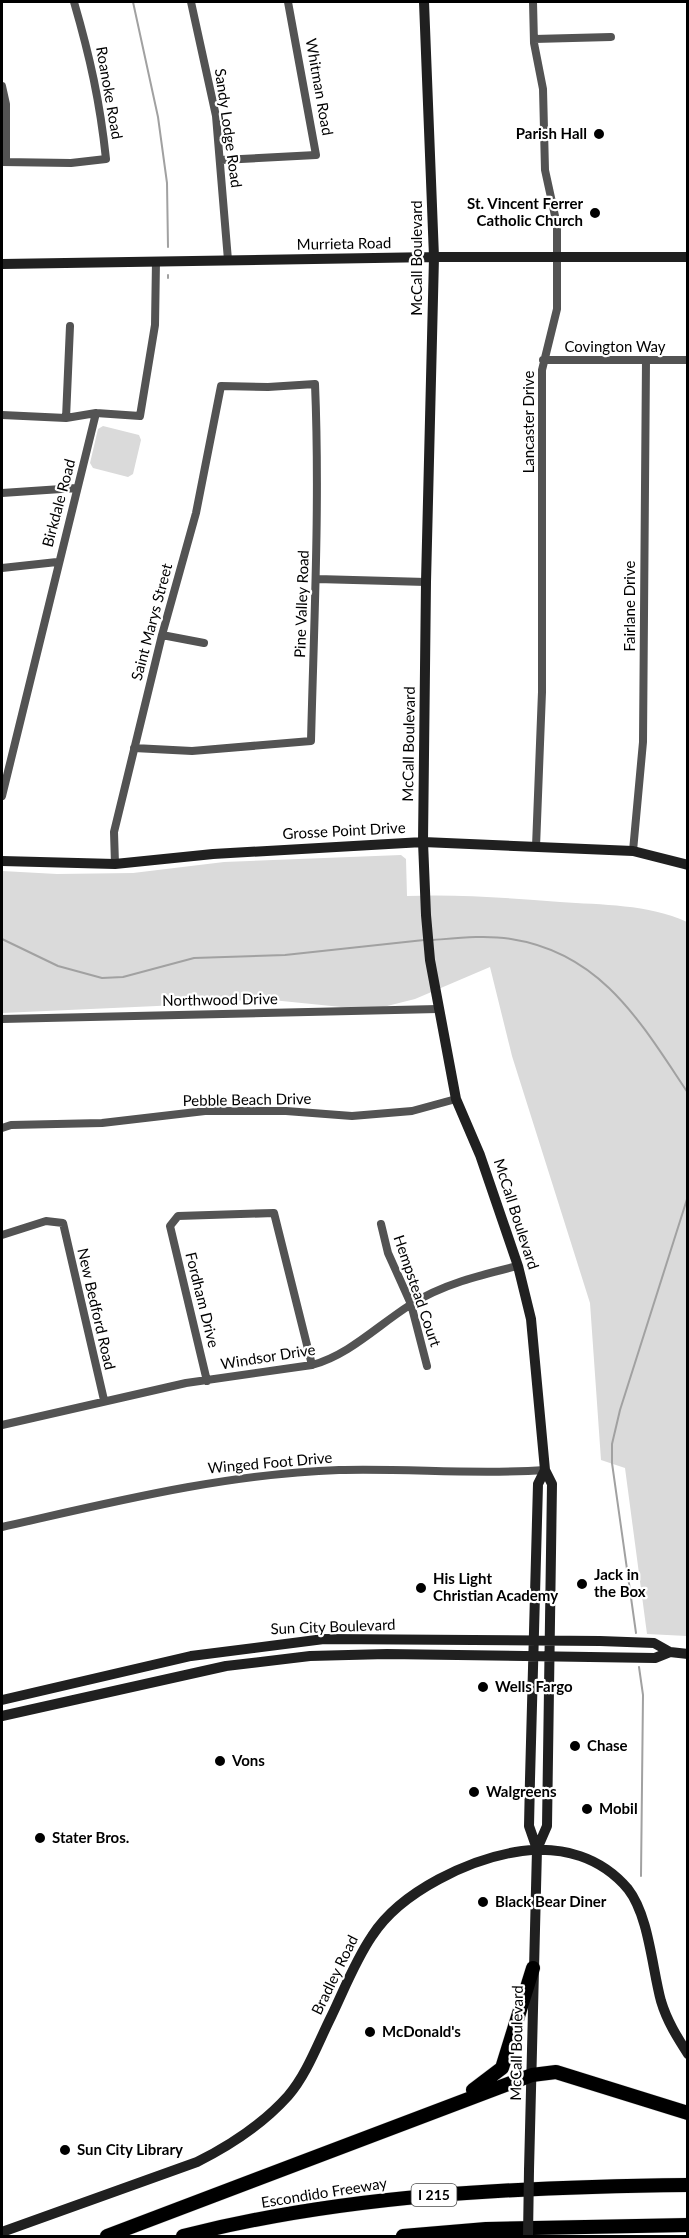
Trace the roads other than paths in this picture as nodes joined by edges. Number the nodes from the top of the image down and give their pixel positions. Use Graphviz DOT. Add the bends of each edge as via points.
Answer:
graph roads {
  1 [pos="74,2"];
  2 [pos="191,2"];
  3 [pos="288,2"];
  4 [pos="424,2"];
  5 [pos="533,2"];
  6 [pos="612,37"];
  7 [pos="534,39"];
  8 [pos="2,86"];
  9 [pos="221,160"];
  10 [pos="4,162"];
  11 [pos="557,257"];
  12 [pos="687,257"];
  13 [pos="434,258"];
  14 [pos="228,260"];
  15 [pos="156,261"];
  16 [pos="2,264"];
  17 [pos="70,326"];
  18 [pos="543,360"];
  19 [pos="646,360"];
  20 [pos="687,360"];
  21 [pos="221,386"];
  22 [pos="96,412"];
  23 [pos="2,415"];
  24 [pos="66,418"];
  25 [pos="76,488"];
  26 [pos="2,493"];
  27 [pos="57,562"];
  28 [pos="2,568"];
  29 [pos="317,579"];
  30 [pos="426,582"];
  31 [pos="162,635"];
  32 [pos="204,643"];
  33 [pos="134,748"];
  34 [pos="2,796"];
  35 [pos="423,842"];
  36 [pos="536,847"];
  37 [pos="633,851"];
  38 [pos="2,861"];
  39 [pos="115,864"];
  40 [pos="687,865"];
  41 [pos="438,1009"];
  42 [pos="2,1019"];
  43 [pos="456,1099"];
  44 [pos="2,1128"];
  45 [pos="381,1224"];
  46 [pos="2,1235"];
  47 [pos="518,1266"];
  48 [pos="411,1304"];
  49 [pos="312,1365"];
  50 [pos="427,1366"];
  51 [pos="207,1381"];
  52 [pos="104,1400"];
  53 [pos="2,1423"];
  54 [pos="545,1470"];
  55 [pos="2,1527"];
  56 [pos="534,1640"];
  57 [pos="550,1641"];
  58 [pos="670,1652"];
  59 [pos="687,1654"];
  60 [pos="534,1658"];
  61 [pos="550,1658"];
  62 [pos="2,1700"];
  63 [pos="2,1716"];
  64 [pos="537,1850"];
  65 [pos="533,1968"];
  66 [pos="687,2054"];
  67 [pos="532,2075"];
  68 [pos="452,2104"];
  69 [pos="687,2113"];
  70 [pos="687,2185"];
  71 [pos="687,2225"];
  72 [pos="2,2232"];
  73 [pos="107,2236"];
  74 [pos="183,2236"];
  75 [pos="403,2236"];
  76 [pos="528,2236"];
  1 -- 10 [label="street, Roanoke Road" via="90,51 106,159"];
  2 -- 9 [label="street, Sandy Lodge Road" via="212,93"];
  3 -- 9 [label="street, Whitman Road" via="316,155"];
  4 -- 13 [label="street, McCall Boulevard"];
  5 -- 7 [label="street, Lancaster Drive"];
  6 -- 7 [label="street"];
  7 -- 11 [label="street, Lancaster Drive" via="543,89 545,170 555,213"];
  8 -- 10 [label="street" via="6,104"];
  9 -- 14 [label="street, Sandy Lodge Road"];
  11 -- 12 [label="street, Murrieta Road"];
  11 -- 13 [label="street, Murrieta Road"];
  11 -- 18 [label="street, Lancaster Drive" via="557,309"];
  13 -- 14 [label="street, Murrieta Road"];
  13 -- 30 [label="street, McCall Boulevard"];
  14 -- 15 [label="street, Murrieta Road"];
  15 -- 16 [label="street, Murrieta Road"];
  15 -- 22 [label="street" via="155,325 140,416"];
  17 -- 24 [label="street"];
  18 -- 19 [label="street, Covington Way"];
  18 -- 36 [label="street, Lancaster Drive" via="543,692"];
  19 -- 20 [label="street, Covington Way"];
  19 -- 37 [label="street, Fairlane Drive" via="643,742"];
  21 -- 29 [label="street, Pine Valley Road" via="315,384"];
  21 -- 31 [label="street, Saint Marys Street" via="196,513"];
  22 -- 24 [label="street"];
  22 -- 25 [label="street, Birkdale Road"];
  23 -- 24 [label="street"];
  25 -- 26 [label="street"];
  25 -- 27 [label="street, Birkdale Road"];
  27 -- 28 [label="street"];
  27 -- 34 [label="street, Birkdale Road"];
  29 -- 30 [label="street"];
  29 -- 33 [label="street, Pine Valley Road" via="311,741 192,751"];
  30 -- 35 [label="street, McCall Boulevard"];
  31 -- 32 [label="street"];
  31 -- 33 [label="street, Saint Marys Street"];
  33 -- 39 [label="street, Saint Marys Street" via="114,832"];
  35 -- 36 [label="street, Grosse Point Drive"];
  35 -- 39 [label="street, Grosse Point Drive"];
  35 -- 41 [label="street, McCall Boulevard" via="430,960"];
  36 -- 37 [label="street, Grosse Point Drive"];
  37 -- 40 [label="street, Grosse Point Drive"];
  38 -- 39 [label="street, Grosse Point Drive"];
  41 -- 42 [label="street, Northwood Drive"];
  41 -- 43 [label="street, McCall Boulevard"];
  43 -- 44 [label="street, Pebble Beach Drive" via="412,1111 352,1116 205,1111 102,1123"];
  43 -- 47 [label="street, McCall Boulevard" via="480,1155"];
  45 -- 48 [label="street, Hempstead Court" via="388,1253"];
  46 -- 52 [label="street, New Bedford Road" via="46,1221 63,1223"];
  47 -- 48 [label="street, Windsor Drive" via="471,1278"];
  47 -- 54 [label="street, McCall Boulevard" via="531,1319"];
  48 -- 49 [label="street, Windsor Drive" via="332,1360"];
  48 -- 50 [label="street, Hempstead Court"];
  49 -- 51 [label="street, Windsor Drive"];
  49 -- 51 [label="street, Fordham Drive" via="274,1213 178,1216 170,1226"];
  51 -- 52 [label="street, Windsor Drive"];
  52 -- 53 [label="street, Windsor Drive"];
  54 -- 55 [label="street, Winged Foot Drive" via="339,1470 251,1476 174,1488"];
  54 -- 56 [label="street, McCall Boulevard" via="538,1484"];
  54 -- 57 [label="street, McCall Boulevard" via="552,1484"];
  56 -- 57 [label="street, Sun City Boulevard"];
  56 -- 60 [label="street, McCall Boulevard"];
  56 -- 62 [label="street, Sun City Boulevard" via="287,1642 181,1658"];
  57 -- 58 [label="street, Sun City Boulevard" via="654,1643"];
  57 -- 61 [label="street, McCall Boulevard"];
  58 -- 59 [label="street, Sun City Boulevard"];
  58 -- 61 [label="street, Sun City Boulevard" via="655,1658"];
  60 -- 61 [label="street, Sun City Boulevard"];
  60 -- 63 [label="street, Sun City Boulevard" via="358,1654 277,1659 146,1682"];
  60 -- 64 [label="street, McCall Boulevard" via="529,1826"];
  61 -- 64 [label="street, McCall Boulevard" via="547,1826"];
  64 -- 65 [label="street, McCall Boulevard"];
  64 -- 66 [label="street, Bradley Road" via="591,1859 612,1872 629,1891 641,1913 662,2003"];
  64 -- 72 [label="street, Bradley Road" via="499,1854 460,1868 399,1907 373,1934 300,2078 258,2126 197,2162"];
  65 -- 67 [label="street, McCall Boulevard"];
  65 -- 68 [label="highway" via="502,2068"];
  67 -- 68 [label="highway"];
  67 -- 69 [label="highway" via="556,2072"];
  67 -- 76 [label="street, McCall Boulevard, bridge"];
  68 -- 73 [label="highway"];
  70 -- 74 [label="highway, Escondido Freeway / I 215" via="499,2189 392,2199"];
  71 -- 75 [label="highway" via="486,2229"];
}
